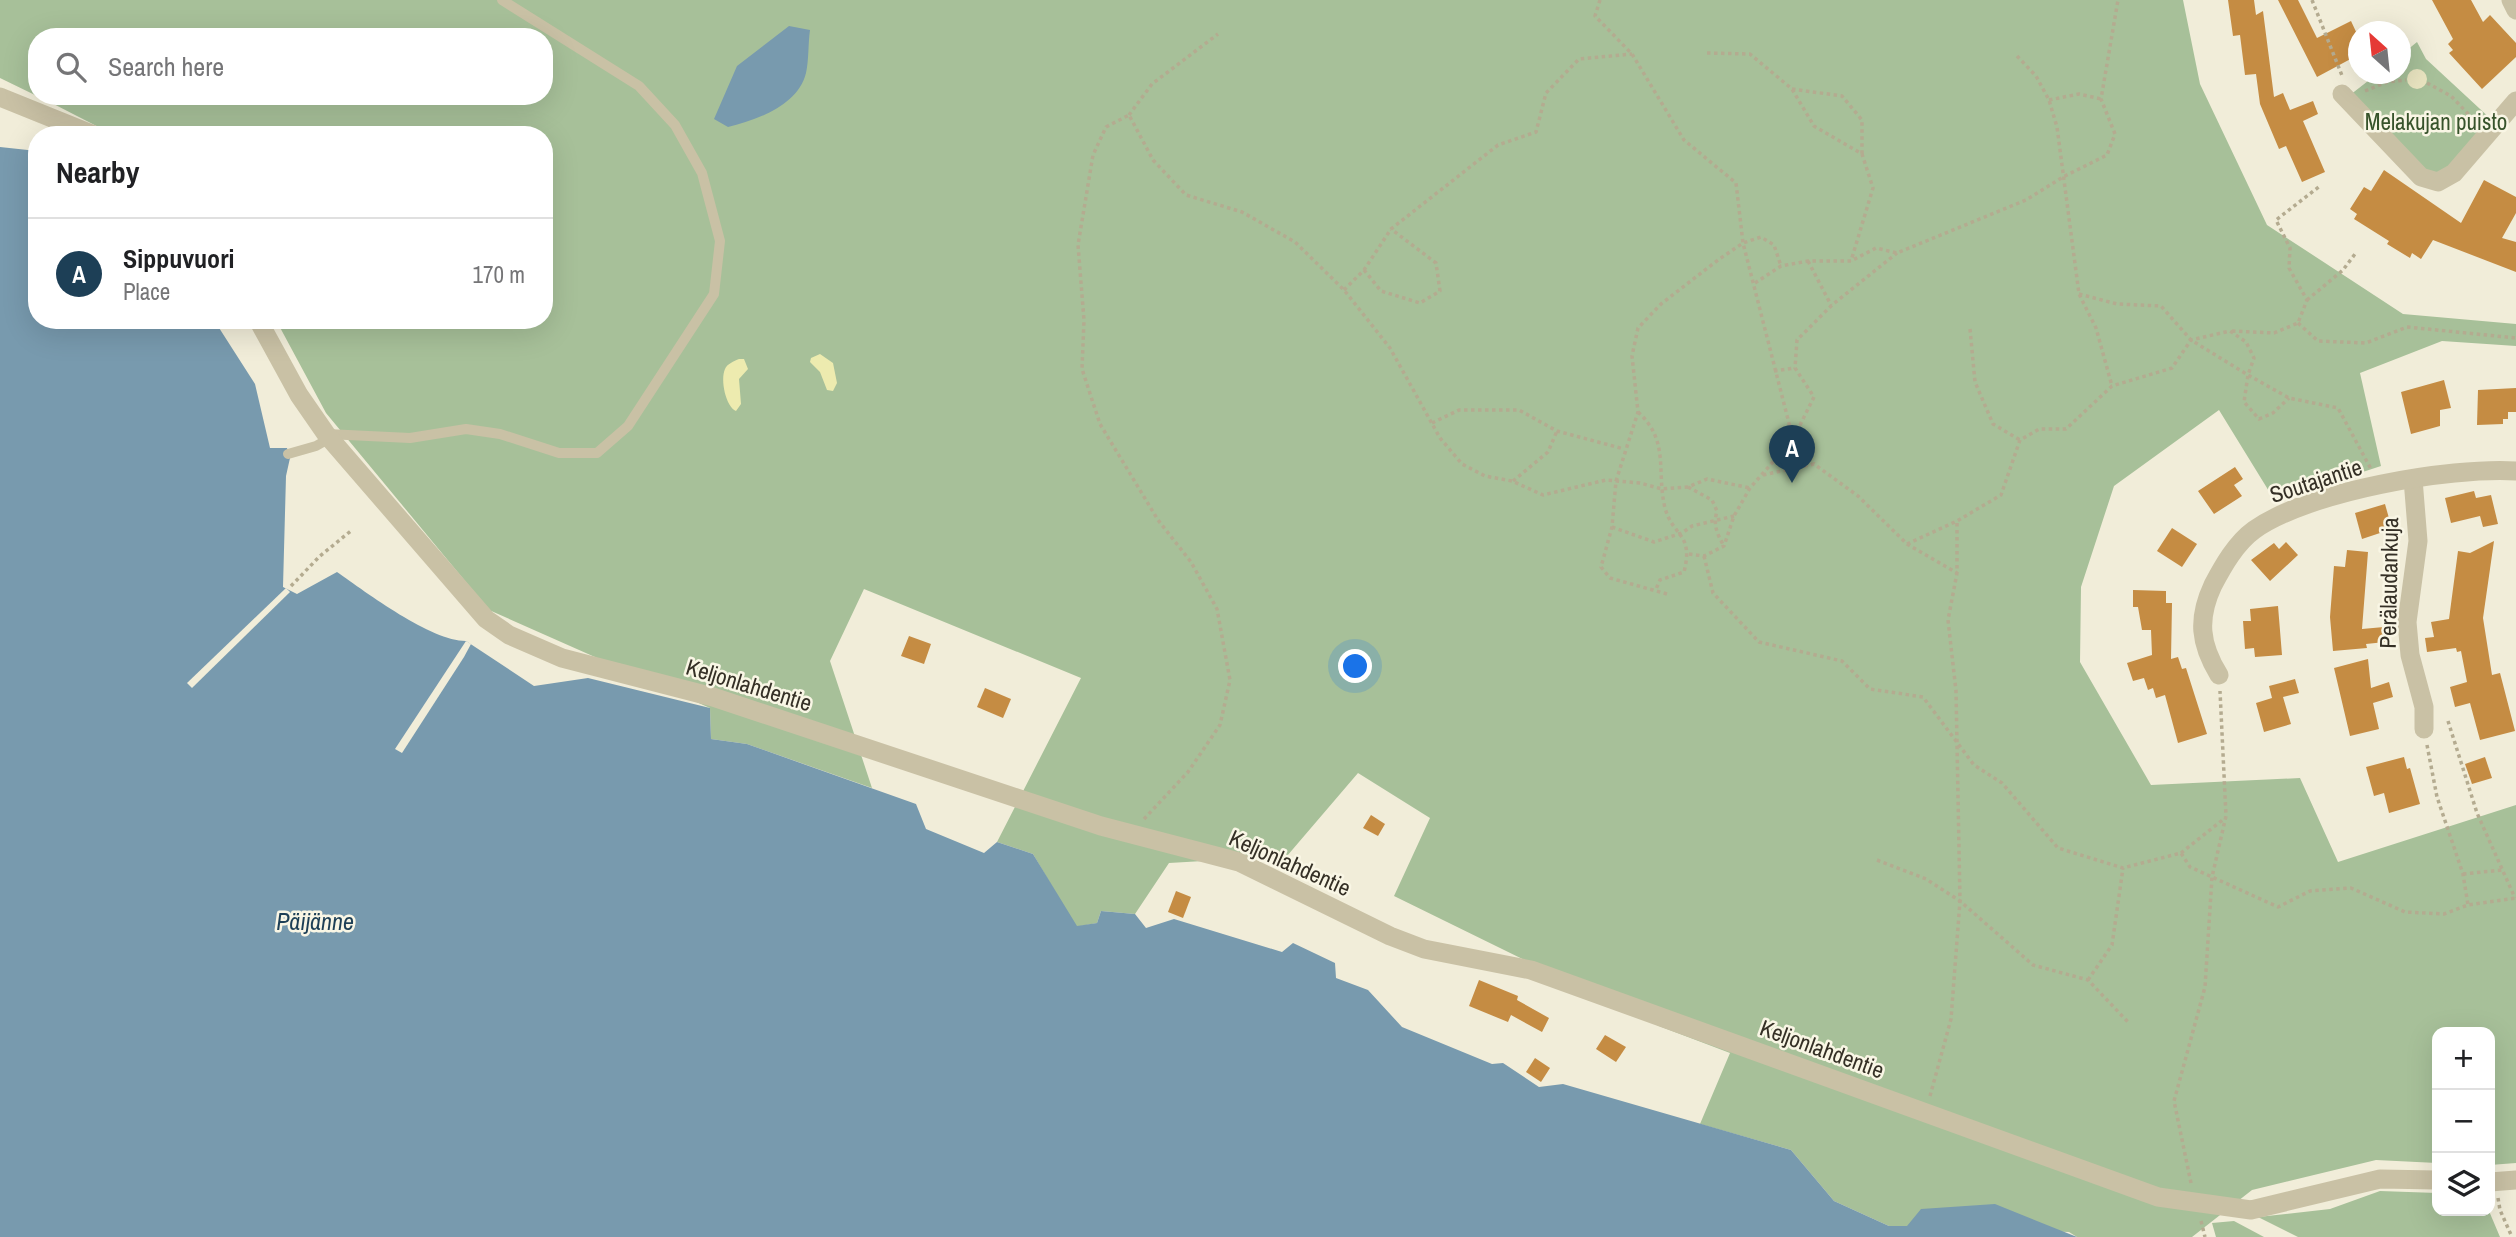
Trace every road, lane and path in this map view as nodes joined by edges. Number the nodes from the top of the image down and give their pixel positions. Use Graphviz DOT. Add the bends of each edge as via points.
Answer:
graph roads {
  1 [pos="502,0"];
  2 [pos="1600,0"];
  3 [pos="2118,0"];
  4 [pos="2312,0"];
  5 [pos="2511,0"];
  6 [pos="2516,10"];
  7 [pos="547,28"];
  8 [pos="553,32"];
  9 [pos="1218,34"];
  10 [pos="1707,53"];
  11 [pos="1632,54"];
  12 [pos="2017,56"];
  13 [pos="2427,83"];
  14 [pos="2385,84"];
  15 [pos="1792,89"];
  16 [pos="0,97"];
  17 [pos="2346,98"];
  18 [pos="2101,99"];
  19 [pos="2049,100"];
  20 [pos="2516,101"];
  21 [pos="1129,115"];
  22 [pos="72,126"];
  23 [pos="2488,134"];
  24 [pos="1861,154"];
  25 [pos="2063,177"];
  26 [pos="2320,186"];
  27 [pos="1391,229"];
  28 [pos="1743,243"];
  29 [pos="1897,253"];
  30 [pos="2355,254"];
  31 [pos="1808,261"];
  32 [pos="1851,261"];
  33 [pos="1782,266"];
  34 [pos="1364,270"];
  35 [pos="1755,283"];
  36 [pos="1344,289"];
  37 [pos="2079,294"];
  38 [pos="2306,300"];
  39 [pos="1832,306"];
  40 [pos="2298,323"];
  41 [pos="263,329"];
  42 [pos="1970,329"];
  43 [pos="2230,331"];
  44 [pos="2516,338"];
  45 [pos="2191,340"];
  46 [pos="1796,368"];
  47 [pos="1774,371"];
  48 [pos="2248,374"];
  49 [pos="2112,386"];
  50 [pos="2289,398"];
  51 [pos="1637,412"];
  52 [pos="1432,423"];
  53 [pos="1557,431"];
  54 [pos="328,436"];
  55 [pos="1793,439"];
  56 [pos="2020,440"];
  57 [pos="1624,449"];
  58 [pos="288,454"];
  59 [pos="1814,464"];
  60 [pos="2516,471"];
  61 [pos="1761,476"];
  62 [pos="2413,479"];
  63 [pos="1512,481"];
  64 [pos="1616,481"];
  65 [pos="2387,485"];
  66 [pos="1688,486"];
  67 [pos="1750,488"];
  68 [pos="1662,489"];
  69 [pos="1734,516"];
  70 [pos="1714,520"];
  71 [pos="1957,522"];
  72 [pos="1612,527"];
  73 [pos="352,530"];
  74 [pos="1682,533"];
  75 [pos="1907,544"];
  76 [pos="1724,546"];
  77 [pos="1689,554"];
  78 [pos="1704,556"];
  79 [pos="1957,573"];
  80 [pos="291,586"];
  81 [pos="1656,589"];
  82 [pos="1667,594"];
  83 [pos="2219,675"];
  84 [pos="2448,721"];
  85 [pos="2424,729"];
  86 [pos="1956,743"];
  87 [pos="2226,816"];
  88 [pos="1130,834"];
  89 [pos="2181,853"];
  90 [pos="1877,860"];
  91 [pos="2123,869"];
  92 [pos="2502,870"];
  93 [pos="2463,874"];
  94 [pos="2212,877"];
  95 [pos="2516,898"];
  96 [pos="1960,901"];
  97 [pos="2469,905"];
  98 [pos="2088,981"];
  99 [pos="2128,1022"];
  100 [pos="1925,1113"];
  101 [pos="2432,1180"];
  102 [pos="2501,1181"];
  103 [pos="2195,1202"];
  104 [pos="2512,1237"];
  1 -- 7 [label="lane"];
  2 -- 11 [label="path" via="1595,16"];
  3 -- 18 [label="path"];
  4 -- 17 [label="path" via="2343,75"];
  5 -- 6 [label="street"];
  8 -- 54 [label="lane" via="639,86 674,125 702,173 720,240 714,294 628,426 597,453 559,453 467,429 410,438"];
  9 -- 21 [label="path" via="1152,84"];
  10 -- 15 [label="path" via="1750,54"];
  11 -- 27 [label="path" via="1579,60 1546,93 1536,132 1498,145"];
  11 -- 28 [label="path" via="1684,140 1737,183"];
  12 -- 19 [label="path" via="2036,76"];
  13 -- 23 [label="path" via="2451,96"];
  14 -- 17 [label="path"];
  15 -- 24 [label="path" via="1814,126"];
  15 -- 24 [label="path" via="1842,96 1862,120"];
  16 -- 22 [label="street"];
  17 -- 23 [label="street" via="2421,177 2438,182 2454,173"];
  18 -- 19 [label="path" via="2079,94"];
  18 -- 25 [label="path" via="2115,134 2107,155"];
  19 -- 25 [label="path"];
  20 -- 23 [label="street"];
  21 -- 36 [label="path" via="1153,160 1186,195 1242,212 1295,242"];
  21 -- 88 [label="path" via="1106,127 1093,155 1078,245 1084,320 1082,369 1100,424 1217,609 1230,680 1220,725 1188,772"];
  24 -- 32 [label="path" via="1873,188"];
  25 -- 29 [label="path" via="2026,200"];
  25 -- 37 [label="path"];
  26 -- 38 [label="path" via="2276,220 2290,248 2289,268"];
  27 -- 34 [label="path"];
  27 -- 34 [label="path" via="1436,263 1440,291 1420,303 1381,291"];
  28 -- 33 [label="path" via="1761,237 1774,245"];
  28 -- 35 [label="path"];
  28 -- 51 [label="path" via="1661,304 1638,328 1632,356"];
  29 -- 32 [label="path" via="1876,248"];
  29 -- 39 [label="path"];
  30 -- 38 [label="path"];
  31 -- 32 [label="path"];
  31 -- 33 [label="path"];
  31 -- 39 [label="path"];
  33 -- 35 [label="path"];
  34 -- 36 [label="path"];
  35 -- 47 [label="path"];
  36 -- 52 [label="path" via="1390,348"];
  37 -- 45 [label="path" via="2117,304 2161,306"];
  37 -- 49 [label="path" via="2096,328"];
  38 -- 40 [label="path"];
  39 -- 46 [label="path" via="1797,340"];
  40 -- 43 [label="path" via="2274,333"];
  40 -- 44 [label="path" via="2318,341 2366,344 2407,327"];
  41 -- 54 [label="street, Keljonlahdentie"];
  42 -- 56 [label="path" via="1975,382 1993,424"];
  43 -- 45 [label="path"];
  43 -- 48 [label="path" via="2246,342 2254,358"];
  45 -- 48 [label="path"];
  45 -- 49 [label="path" via="2172,368"];
  46 -- 47 [label="path"];
  46 -- 55 [label="path" via="1814,397"];
  47 -- 55 [label="path"];
  48 -- 50 [label="path"];
  48 -- 50 [label="path" via="2244,402 2259,419"];
  49 -- 56 [label="path" via="2066,429 2039,429"];
  50 -- 65 [label="path" via="2338,408 2368,466"];
  51 -- 57 [label="path"];
  51 -- 68 [label="path" via="1653,425 1663,463"];
  52 -- 53 [label="path" via="1459,410 1519,410"];
  52 -- 63 [label="path" via="1462,464 1485,476"];
  53 -- 57 [label="path"];
  53 -- 63 [label="path" via="1548,452"];
  54 -- 58 [label="lane" via="316,446"];
  54 -- 88 [label="street, Keljonlahdentie" via="486,619 509,635 562,658 712,697"];
  55 -- 59 [label="path"];
  55 -- 61 [label="path"];
  56 -- 71 [label="path" via="2001,495"];
  57 -- 64 [label="path"];
  59 -- 61 [label="path"];
  59 -- 75 [label="path" via="1858,496"];
  60 -- 62 [label="street, Soutajantie" via="2461,470"];
  61 -- 67 [label="path"];
  62 -- 65 [label="street, Soutajantie"];
  62 -- 85 [label="street, Perälaudankuja" via="2418,541 2407,622"];
  63 -- 64 [label="path" via="1543,495"];
  64 -- 68 [label="path"];
  64 -- 72 [label="path"];
  65 -- 83 [label="street, Soutajantie" via="2283,513 2252,531 2224,564 2206,600 2205,653"];
  66 -- 67 [label="path" via="1707,479"];
  66 -- 68 [label="path"];
  66 -- 70 [label="path" via="1712,500 1717,511"];
  67 -- 69 [label="path"];
  68 -- 74 [label="path" via="1666,511"];
  69 -- 70 [label="path"];
  69 -- 76 [label="path"];
  70 -- 74 [label="path"];
  70 -- 76 [label="path"];
  71 -- 75 [label="path"];
  71 -- 79 [label="path"];
  72 -- 74 [label="path" via="1654,542"];
  72 -- 81 [label="path" via="1601,567 1610,578"];
  73 -- 80 [label="path"];
  74 -- 77 [label="path"];
  75 -- 79 [label="path"];
  76 -- 78 [label="path"];
  77 -- 78 [label="path"];
  77 -- 81 [label="path" via="1684,572 1660,580"];
  78 -- 86 [label="path" via="1713,593 1759,642 1842,661 1870,689 1923,697"];
  79 -- 86 [label="path" via="1948,620"];
  81 -- 82 [label="path"];
  83 -- 87 [label="path"];
  84 -- 92 [label="path" via="2470,796"];
  85 -- 93 [label="path" via="2437,797"];
  86 -- 91 [label="path" via="1974,765 2002,783 2058,848"];
  86 -- 96 [label="path"];
  87 -- 89 [label="path"];
  87 -- 94 [label="path"];
  88 -- 100 [label="street, Keljonlahdentie" via="1239,862 1413,944 1531,970"];
  89 -- 91 [label="path"];
  89 -- 94 [label="path" via="2190,867"];
  90 -- 96 [label="path" via="1926,879"];
  91 -- 98 [label="path" via="2112,945"];
  92 -- 93 [label="path"];
  92 -- 95 [label="path"];
  93 -- 97 [label="path"];
  94 -- 97 [label="path" via="2278,907 2310,891 2351,888 2405,912 2444,914"];
  94 -- 103 [label="path" via="2205,987 2174,1101"];
  95 -- 97 [label="path"];
  96 -- 98 [label="path" via="2034,965"];
  96 -- 100 [label="path" via="1951,1019"];
  98 -- 99 [label="path"];
  100 -- 103 [label="street, Keljonlahdentie" via="2158,1197"];
  101 -- 103 [label="street, Keljonlahdentie" via="2380,1179 2251,1210"];
  102 -- 104 [label="path" via="2500,1210"];
}
